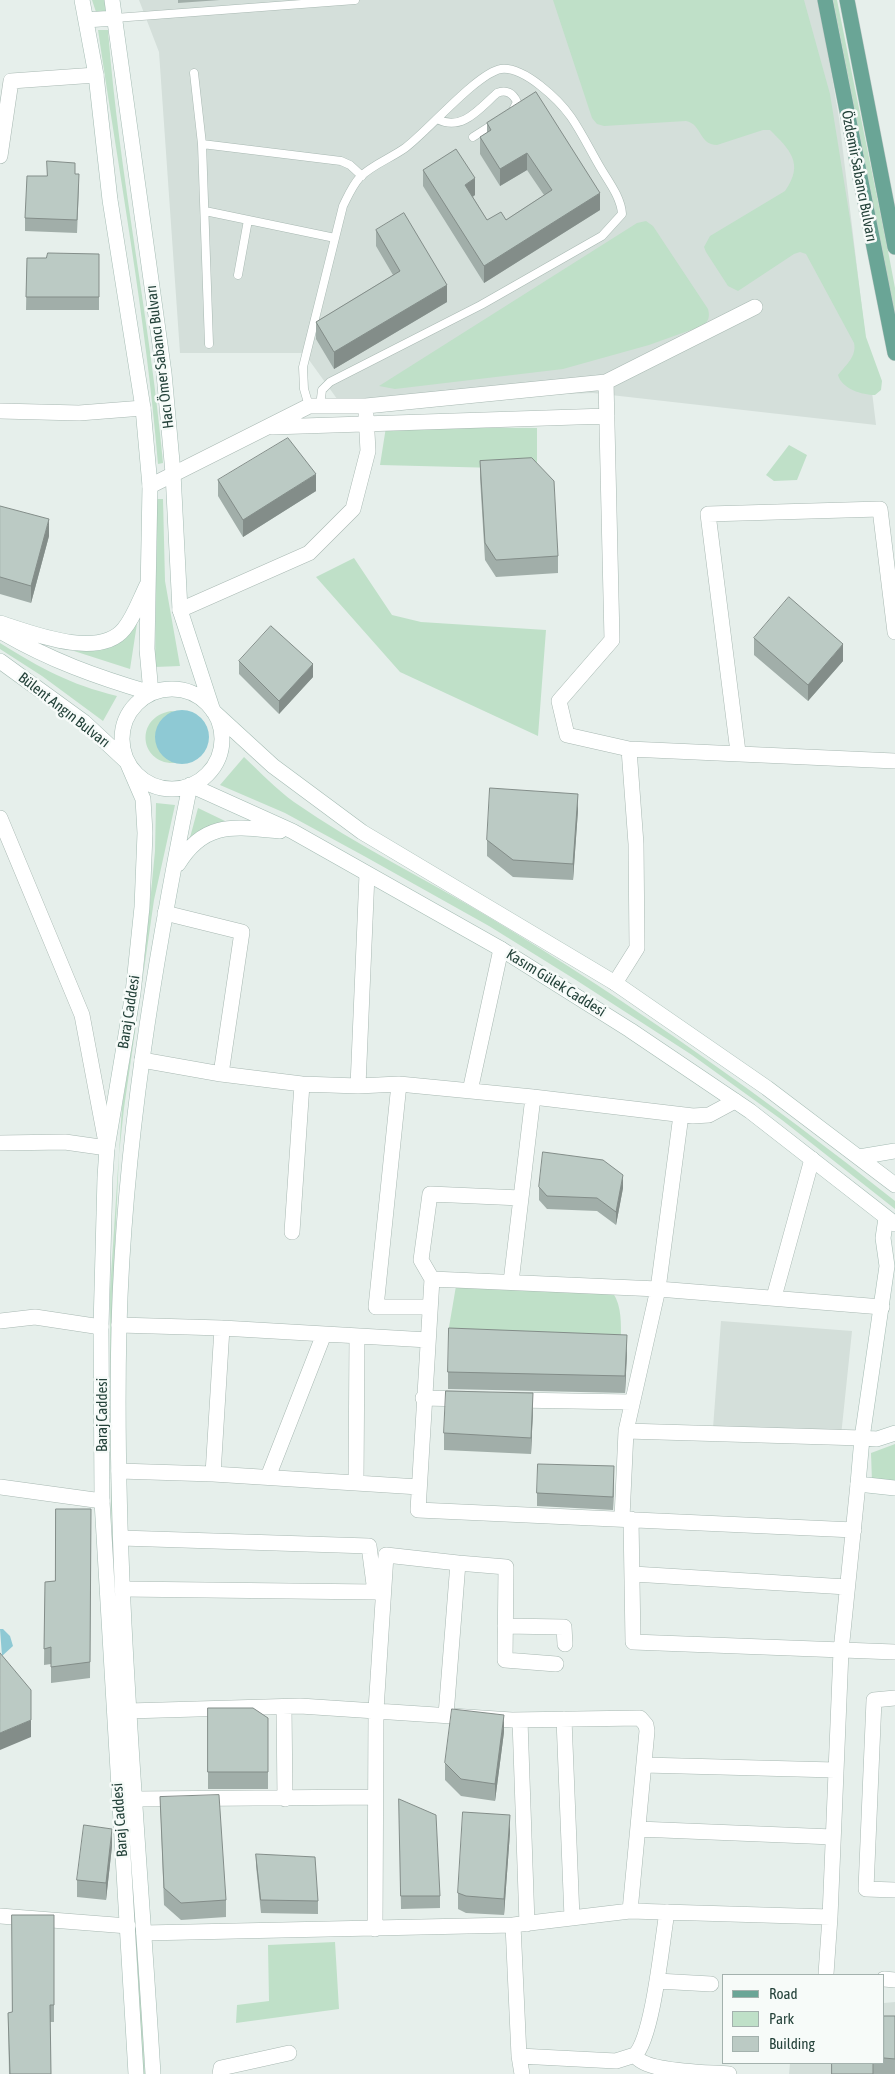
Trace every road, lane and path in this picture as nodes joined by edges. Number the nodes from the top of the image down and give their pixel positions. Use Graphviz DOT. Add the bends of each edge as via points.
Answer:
graph roads {
  1 [pos="82,0"];
  2 [pos="112,0"];
  3 [pos="355,0"];
  4 [pos="825,0"];
  5 [pos="847,0"];
  6 [pos="115,18"];
  7 [pos="86,20"];
  8 [pos="194,73"];
  9 [pos="96,75"];
  10 [pos="437,119"];
  11 [pos="473,137"];
  12 [pos="202,144"];
  13 [pos="0,156"];
  14 [pos="362,176"];
  15 [pos="205,211"];
  16 [pos="248,220"];
  17 [pos="335,238"];
  18 [pos="895,247"];
  19 [pos="238,275"];
  20 [pos="755,307"];
  21 [pos="209,344"];
  22 [pos="895,352"];
  23 [pos="606,382"];
  24 [pos="315,406"];
  25 [pos="366,406"];
  26 [pos="143,408"];
  27 [pos="0,411"];
  28 [pos="607,416"];
  29 [pos="366,425"];
  30 [pos="268,427"];
  31 [pos="172,473"];
  32 [pos="150,486"];
  33 [pos="150,576"];
  34 [pos="180,610"];
  35 [pos="0,623"];
  36 [pos="0,631"];
  37 [pos="895,632"];
  38 [pos="1,663"];
  39 [pos="152,693"];
  40 [pos="213,711"];
  41 [pos="629,749"];
  42 [pos="738,752"];
  43 [pos="895,760"];
  44 [pos="127,762"];
  45 [pos="190,785"];
  46 [pos="2,826"];
  47 [pos="292,832"];
  48 [pos="173,872"];
  49 [pos="367,874"];
  50 [pos="165,913"];
  51 [pos="501,949"];
  52 [pos="615,983"];
  53 [pos="142,1060"];
  54 [pos="221,1074"];
  55 [pos="302,1084"];
  56 [pos="399,1084"];
  57 [pos="358,1086"];
  58 [pos="470,1091"];
  59 [pos="533,1097"];
  60 [pos="735,1101"];
  61 [pos="681,1115"];
  62 [pos="0,1143"];
  63 [pos="107,1148"];
  64 [pos="895,1151"];
  65 [pos="859,1157"];
  66 [pos="812,1159"];
  67 [pos="895,1185"];
  68 [pos="521,1198"];
  69 [pos="891,1221"];
  70 [pos="292,1232"];
  71 [pos="891,1265"];
  72 [pos="432,1279"];
  73 [pos="511,1282"];
  74 [pos="658,1289"];
  75 [pos="774,1297"];
  76 [pos="430,1307"];
  77 [pos="882,1307"];
  78 [pos="0,1321"];
  79 [pos="119,1325"];
  80 [pos="101,1327"];
  81 [pos="222,1328"];
  82 [pos="324,1334"];
  83 [pos="357,1336"];
  84 [pos="428,1340"];
  85 [pos="423,1398"];
  86 [pos="482,1399"];
  87 [pos="502,1399"];
  88 [pos="631,1402"];
  89 [pos="626,1431"];
  90 [pos="895,1433"];
  91 [pos="862,1438"];
  92 [pos="119,1471"];
  93 [pos="213,1474"];
  94 [pos="268,1477"];
  95 [pos="356,1483"];
  96 [pos="858,1484"];
  97 [pos="419,1486"];
  98 [pos="0,1487"];
  99 [pos="895,1488"];
  100 [pos="102,1501"];
  101 [pos="626,1518"];
  102 [pos="854,1530"];
  103 [pos="121,1538"];
  104 [pos="458,1563"];
  105 [pos="633,1574"];
  106 [pos="847,1587"];
  107 [pos="122,1589"];
  108 [pos="505,1626"];
  109 [pos="565,1644"];
  110 [pos="841,1651"];
  111 [pos="895,1652"];
  112 [pos="556,1664"];
  113 [pos="895,1698"];
  114 [pos="284,1707"];
  115 [pos="376,1710"];
  116 [pos="128,1711"];
  117 [pos="446,1715"];
  118 [pos="564,1719"];
  119 [pos="520,1720"];
  120 [pos="644,1765"];
  121 [pos="835,1770"];
  122 [pos="375,1796"];
  123 [pos="136,1799"];
  124 [pos="285,1799"];
  125 [pos="638,1829"];
  126 [pos="833,1837"];
  127 [pos="895,1890"];
  128 [pos="630,1911"];
  129 [pos="666,1912"];
  130 [pos="0,1916"];
  131 [pos="830,1917"];
  132 [pos="572,1918"];
  133 [pos="520,1924"];
  134 [pos="128,1926"];
  135 [pos="375,1929"];
  136 [pos="144,1933"];
  137 [pos="828,1974"];
  138 [pos="657,1981"];
  139 [pos="711,1984"];
  140 [pos="289,2053"];
  141 [pos="635,2055"];
  142 [pos="519,2056"];
  143 [pos="136,2074"];
  144 [pos="153,2074"];
  145 [pos="220,2074"];
  146 [pos="522,2074"];
  147 [pos="729,2074"];
  1 -- 7 [label="street, Hacı Ömer Sabancı Bulvarı"];
  2 -- 6 [label="street, Hacı Ömer Sabancı Bulvarı"];
  3 -- 6 [label="lane"];
  4 -- 22 [label="main road, Özdemir Sabancı Bulvarı"];
  5 -- 18 [label="main road, Özdemir Sabancı Bulvarı"];
  6 -- 7 [label="street"];
  6 -- 31 [label="street, Hacı Ömer Sabancı Bulvarı" via="128,131 164,373"];
  7 -- 9 [label="street, Hacı Ömer Sabancı Bulvarı"];
  8 -- 12 [label="lane"];
  9 -- 13 [label="street" via="11,81"];
  9 -- 26 [label="street, Hacı Ömer Sabancı Bulvarı" via="110,200"];
  10 -- 11 [label="lane" via="461,123 497,93 512,94 517,102 514,110"];
  10 -- 14 [label="lane" via="406,148"];
  10 -- 24 [label="lane" via="500,69 511,69 524,75 547,92 571,117 616,195 622,214 602,236 481,305 330,382 322,390"];
  12 -- 14 [label="lane" via="331,159 350,165"];
  12 -- 15 [label="lane"];
  14 -- 17 [label="lane" via="350,189"];
  15 -- 16 [label="lane"];
  15 -- 21 [label="lane"];
  16 -- 17 [label="lane"];
  16 -- 19 [label="lane"];
  17 -- 24 [label="lane" via="303,367 304,389"];
  20 -- 23 [label="street"];
  23 -- 25 [label="street"];
  23 -- 28 [label="street"];
  24 -- 25 [label="street"];
  24 -- 30 [label="street"];
  25 -- 29 [label="street"];
  26 -- 27 [label="street" via="78,413"];
  26 -- 32 [label="street, Hacı Ömer Sabancı Bulvarı"];
  28 -- 29 [label="street"];
  28 -- 41 [label="street" via="612,640 559,701 567,735"];
  29 -- 30 [label="street"];
  29 -- 34 [label="street" via="368,451 353,509 309,553"];
  30 -- 31 [label="street"];
  31 -- 32 [label="street"];
  31 -- 34 [label="street, Hacı Ömer Sabancı Bulvarı"];
  32 -- 33 [label="street, Hacı Ömer Sabancı Bulvarı"];
  33 -- 35 [label="street" via="124,630 112,640 77,644"];
  33 -- 39 [label="street, Hacı Ömer Sabancı Bulvarı" via="147,649"];
  34 -- 40 [label="street, Hacı Ömer Sabancı Bulvarı"];
  36 -- 39 [label="street, Bülent Angın Bulvarı" via="32,650 87,674"];
  37 -- 42 [label="street" via="880,509 708,514"];
  38 -- 44 [label="street, Bülent Angın Bulvarı" via="84,722"];
  39 -- 40 [label="street" via="168,689 186,691 201,698"];
  39 -- 44 [label="street" via="137,702 127,716 122,739"];
  40 -- 45 [label="street" via="220,727 222,744 217,761 208,774"];
  40 -- 52 [label="street, Kasım Gülek Caddesi" via="273,766 362,832"];
  41 -- 42 [label="street"];
  41 -- 52 [label="street" via="636,844 637,948"];
  42 -- 43 [label="street"];
  44 -- 45 [label="street" via="136,775 149,784 164,788"];
  44 -- 63 [label="street, Baraj Caddesi" via="143,799 142,907 133,993"];
  45 -- 47 [label="street, Kasım Gülek Caddesi"];
  45 -- 48 [label="street, Baraj Caddesi"];
  46 -- 63 [label="street" via="82,1015"];
  47 -- 48 [label="street" via="239,827 210,832 188,848"];
  47 -- 49 [label="street, Kasım Gülek Caddesi"];
  48 -- 50 [label="street, Baraj Caddesi"];
  49 -- 51 [label="street, Kasım Gülek Caddesi"];
  49 -- 57 [label="street"];
  50 -- 53 [label="street, Baraj Caddesi"];
  50 -- 54 [label="street" via="242,932"];
  51 -- 58 [label="street"];
  51 -- 60 [label="street, Kasım Gülek Caddesi"];
  52 -- 65 [label="street, Kasım Gülek Caddesi" via="767,1088"];
  53 -- 54 [label="street"];
  53 -- 79 [label="street, Baraj Caddesi" via="128,1177"];
  54 -- 55 [label="street"];
  55 -- 57 [label="street"];
  55 -- 70 [label="street"];
  56 -- 57 [label="street"];
  56 -- 58 [label="street"];
  56 -- 76 [label="street" via="376,1307"];
  58 -- 59 [label="street"];
  59 -- 61 [label="street"];
  59 -- 68 [label="street"];
  60 -- 61 [label="street" via="709,1115"];
  60 -- 66 [label="street, Kasım Gülek Caddesi"];
  61 -- 74 [label="street"];
  62 -- 63 [label="street" via="65,1142"];
  63 -- 80 [label="street, Baraj Caddesi"];
  64 -- 65 [label="street"];
  65 -- 67 [label="street, Kasım Gülek Caddesi"];
  66 -- 69 [label="street, Kasım Gülek Caddesi"];
  66 -- 75 [label="street"];
  68 -- 72 [label="street" via="430,1194 421,1260"];
  68 -- 73 [label="street"];
  69 -- 71 [label="street" via="883,1238"];
  71 -- 77 [label="street"];
  72 -- 73 [label="street"];
  72 -- 76 [label="street"];
  73 -- 74 [label="street"];
  74 -- 75 [label="street"];
  74 -- 88 [label="street"];
  75 -- 77 [label="street"];
  76 -- 84 [label="street"];
  77 -- 91 [label="street"];
  78 -- 80 [label="street" via="35,1317"];
  79 -- 81 [label="street"];
  79 -- 92 [label="street, Baraj Caddesi"];
  80 -- 100 [label="street, Baraj Caddesi"];
  81 -- 82 [label="street"];
  81 -- 93 [label="street"];
  82 -- 83 [label="street"];
  82 -- 94 [label="street"];
  83 -- 84 [label="street"];
  83 -- 95 [label="street"];
  84 -- 85 [label="street"];
  85 -- 86 [label="street"];
  85 -- 97 [label="street"];
  87 -- 88 [label="street"];
  88 -- 89 [label="street"];
  89 -- 91 [label="street"];
  89 -- 101 [label="street"];
  90 -- 91 [label="street" via="877,1440"];
  91 -- 96 [label="street"];
  92 -- 93 [label="street"];
  92 -- 103 [label="street, Baraj Caddesi"];
  93 -- 94 [label="street"];
  94 -- 95 [label="street"];
  95 -- 97 [label="street"];
  96 -- 99 [label="street"];
  96 -- 102 [label="street"];
  97 -- 101 [label="street" via="418,1510"];
  98 -- 100 [label="street"];
  100 -- 134 [label="street, Baraj Caddesi"];
  101 -- 102 [label="street"];
  101 -- 105 [label="street"];
  102 -- 106 [label="street"];
  103 -- 107 [label="street, Baraj Caddesi"];
  103 -- 107 [label="street" via="369,1546 375,1592"];
  104 -- 108 [label="street" via="506,1567"];
  104 -- 115 [label="street" via="386,1555"];
  104 -- 117 [label="street"];
  105 -- 106 [label="street"];
  105 -- 110 [label="street" via="632,1642"];
  106 -- 110 [label="street"];
  107 -- 116 [label="street, Baraj Caddesi"];
  108 -- 109 [label="street" via="564,1627"];
  108 -- 112 [label="street" via="505,1660"];
  110 -- 111 [label="street"];
  110 -- 121 [label="street"];
  113 -- 127 [label="street" via="874,1700 866,1889"];
  114 -- 115 [label="street"];
  114 -- 116 [label="street"];
  114 -- 124 [label="street"];
  115 -- 117 [label="street"];
  115 -- 122 [label="street"];
  116 -- 123 [label="street, Baraj Caddesi"];
  117 -- 119 [label="street"];
  118 -- 119 [label="street"];
  118 -- 120 [label="street" via="640,1718 647,1731"];
  118 -- 132 [label="street"];
  119 -- 133 [label="street"];
  120 -- 121 [label="street"];
  120 -- 125 [label="street"];
  121 -- 126 [label="street"];
  122 -- 124 [label="street"];
  122 -- 135 [label="street"];
  123 -- 124 [label="street"];
  123 -- 136 [label="street, Baraj Caddesi"];
  125 -- 126 [label="street"];
  125 -- 128 [label="street"];
  126 -- 131 [label="street"];
  128 -- 129 [label="street"];
  128 -- 132 [label="street"];
  129 -- 131 [label="street"];
  129 -- 138 [label="street"];
  130 -- 134 [label="street"];
  131 -- 137 [label="street"];
  132 -- 133 [label="street"];
  133 -- 135 [label="street"];
  133 -- 142 [label="street"];
  134 -- 143 [label="street, Baraj Caddesi"];
  135 -- 136 [label="street"];
  136 -- 144 [label="street, Baraj Caddesi"];
  138 -- 139 [label="street"];
  138 -- 141 [label="street" via="643,2040"];
  140 -- 145 [label="street" via="221,2068"];
  141 -- 142 [label="street" via="616,2061"];
  141 -- 147 [label="street" via="641,2062 655,2067"];
  142 -- 146 [label="street"];
}
